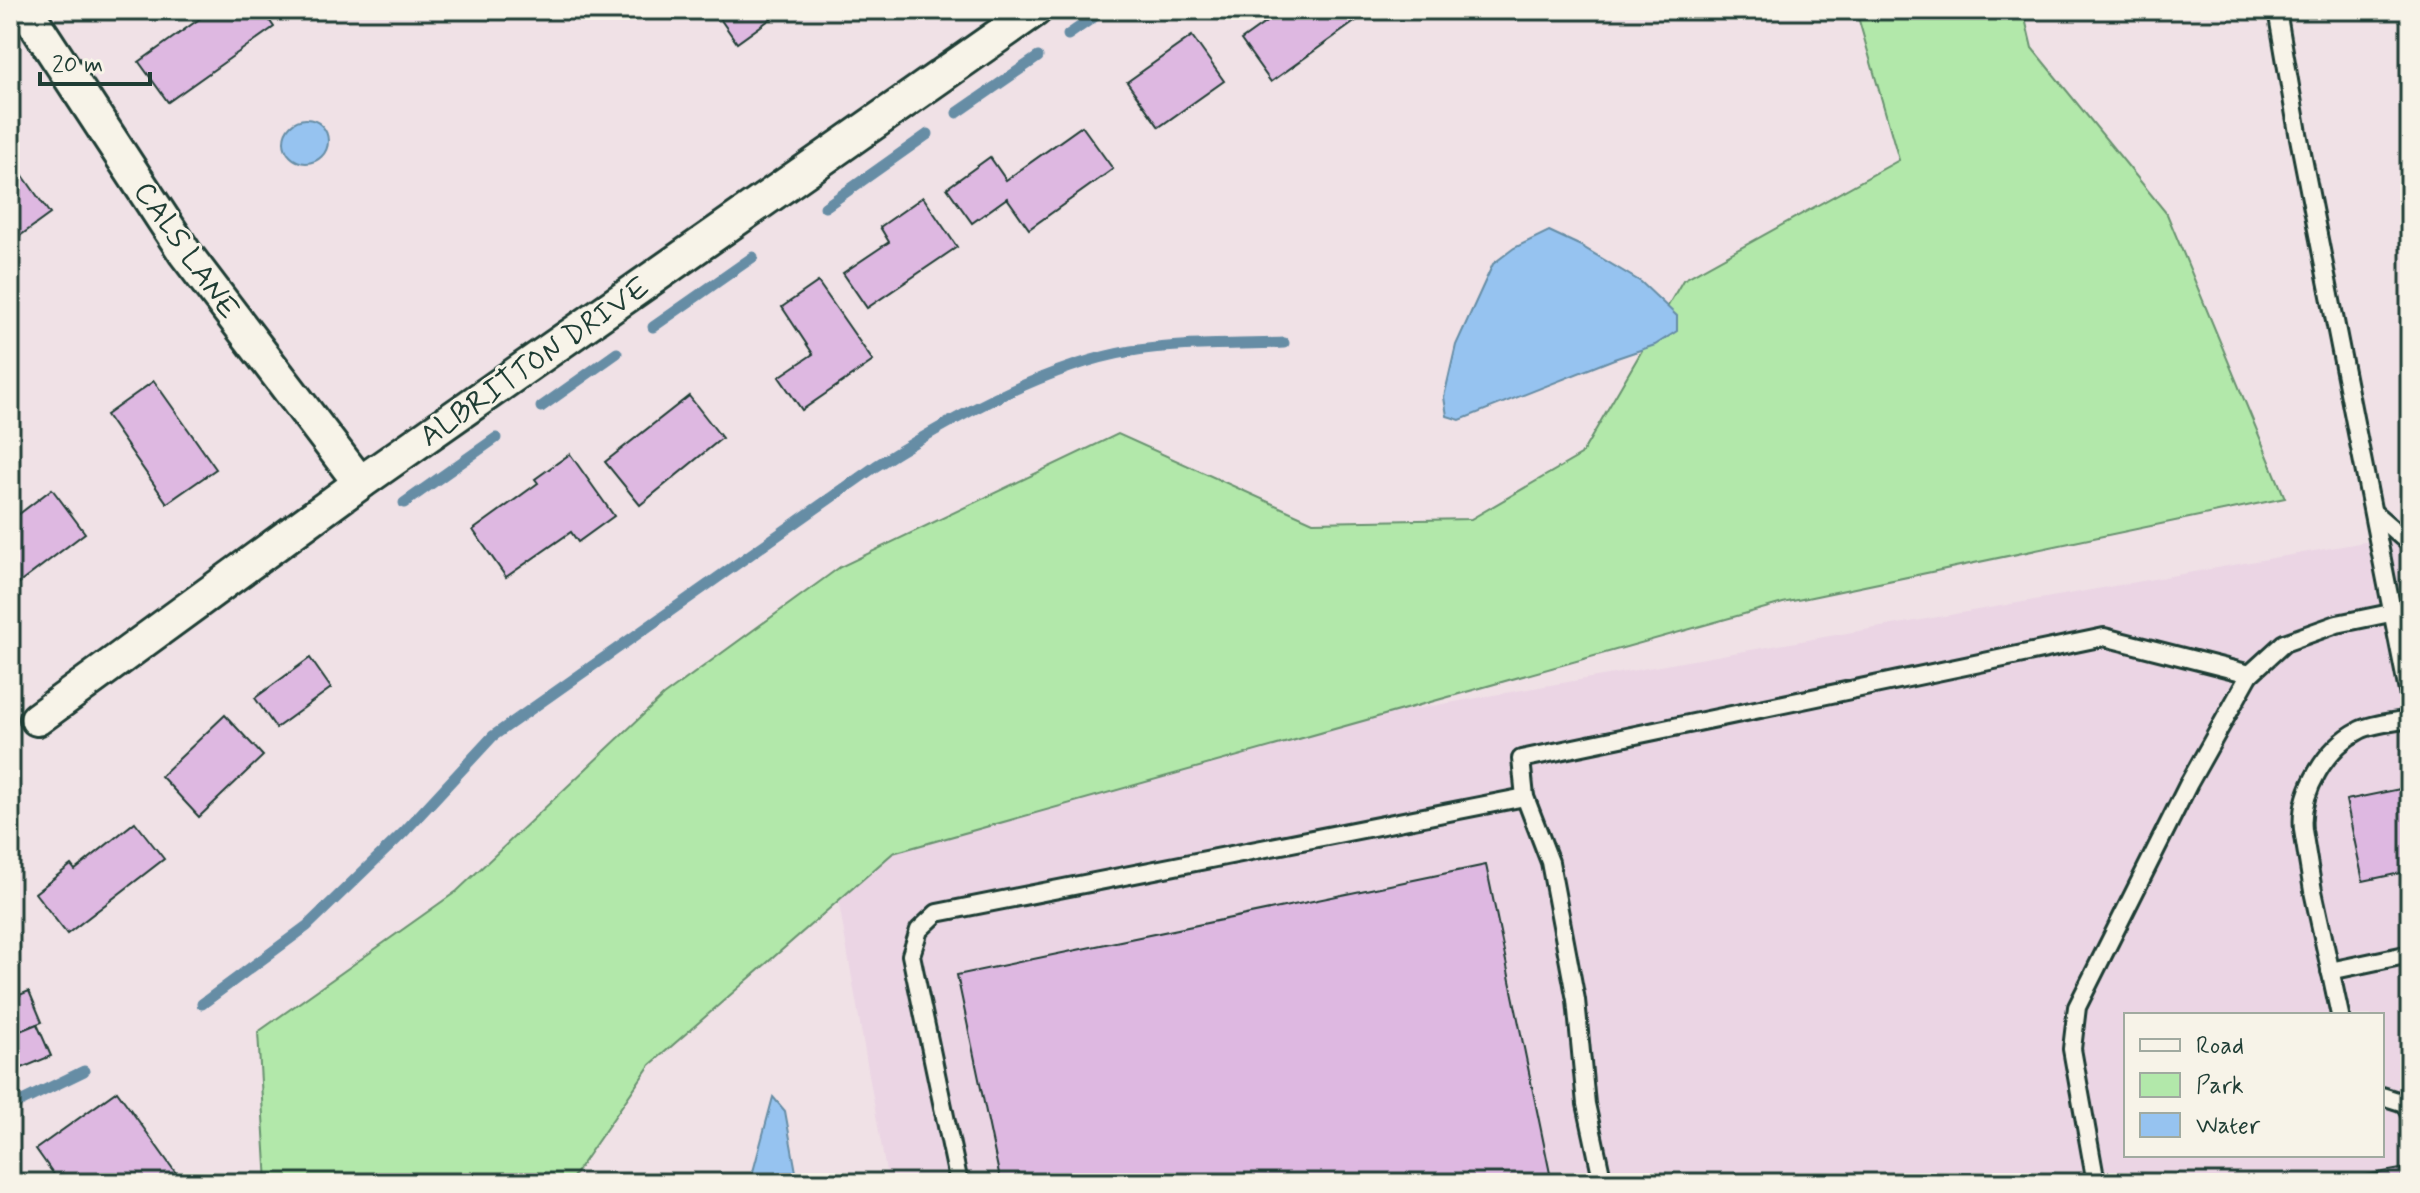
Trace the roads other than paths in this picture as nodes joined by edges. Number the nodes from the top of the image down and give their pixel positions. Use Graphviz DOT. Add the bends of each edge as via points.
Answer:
graph roads {
  1 [pos="26,10"];
  2 [pos="1035,10"];
  3 [pos="2277,10"];
  4 [pos="360,483"];
  5 [pos="2374,513"];
  6 [pos="2410,544"];
  7 [pos="2402,611"];
  8 [pos="2250,674"];
  9 [pos="2410,702"];
  10 [pos="37,719"];
  11 [pos="2410,719"];
  12 [pos="1525,797"];
  13 [pos="2410,954"];
  14 [pos="2330,971"];
  15 [pos="2340,1013"];
  16 [pos="2384,1097"];
  17 [pos="2410,1114"];
  18 [pos="959,1183"];
  19 [pos="1603,1183"];
  20 [pos="2096,1183"];
  1 -- 4 [label="street, CALS LANE" via="185,253"];
  2 -- 4 [label="street, ALBRITTON DRIVE"];
  3 -- 5 [label="lane"];
  4 -- 10 [label="street, ALBRITTON DRIVE"];
  5 -- 6 [label="lane"];
  5 -- 7 [label="lane"];
  7 -- 8 [label="lane" via="2337,624 2284,643"];
  7 -- 9 [label="lane"];
  8 -- 12 [label="lane" via="2104,637 1521,759"];
  8 -- 20 [label="lane" via="2077,1007 2072,1049"];
  11 -- 14 [label="lane" via="2361,729 2310,781 2302,820"];
  12 -- 18 [label="lane" via="937,913 919,930 911,955"];
  12 -- 19 [label="lane" via="1550,862"];
  13 -- 14 [label="lane"];
  14 -- 15 [label="lane"];
  16 -- 17 [label="lane" via="2404,1103"];
}
